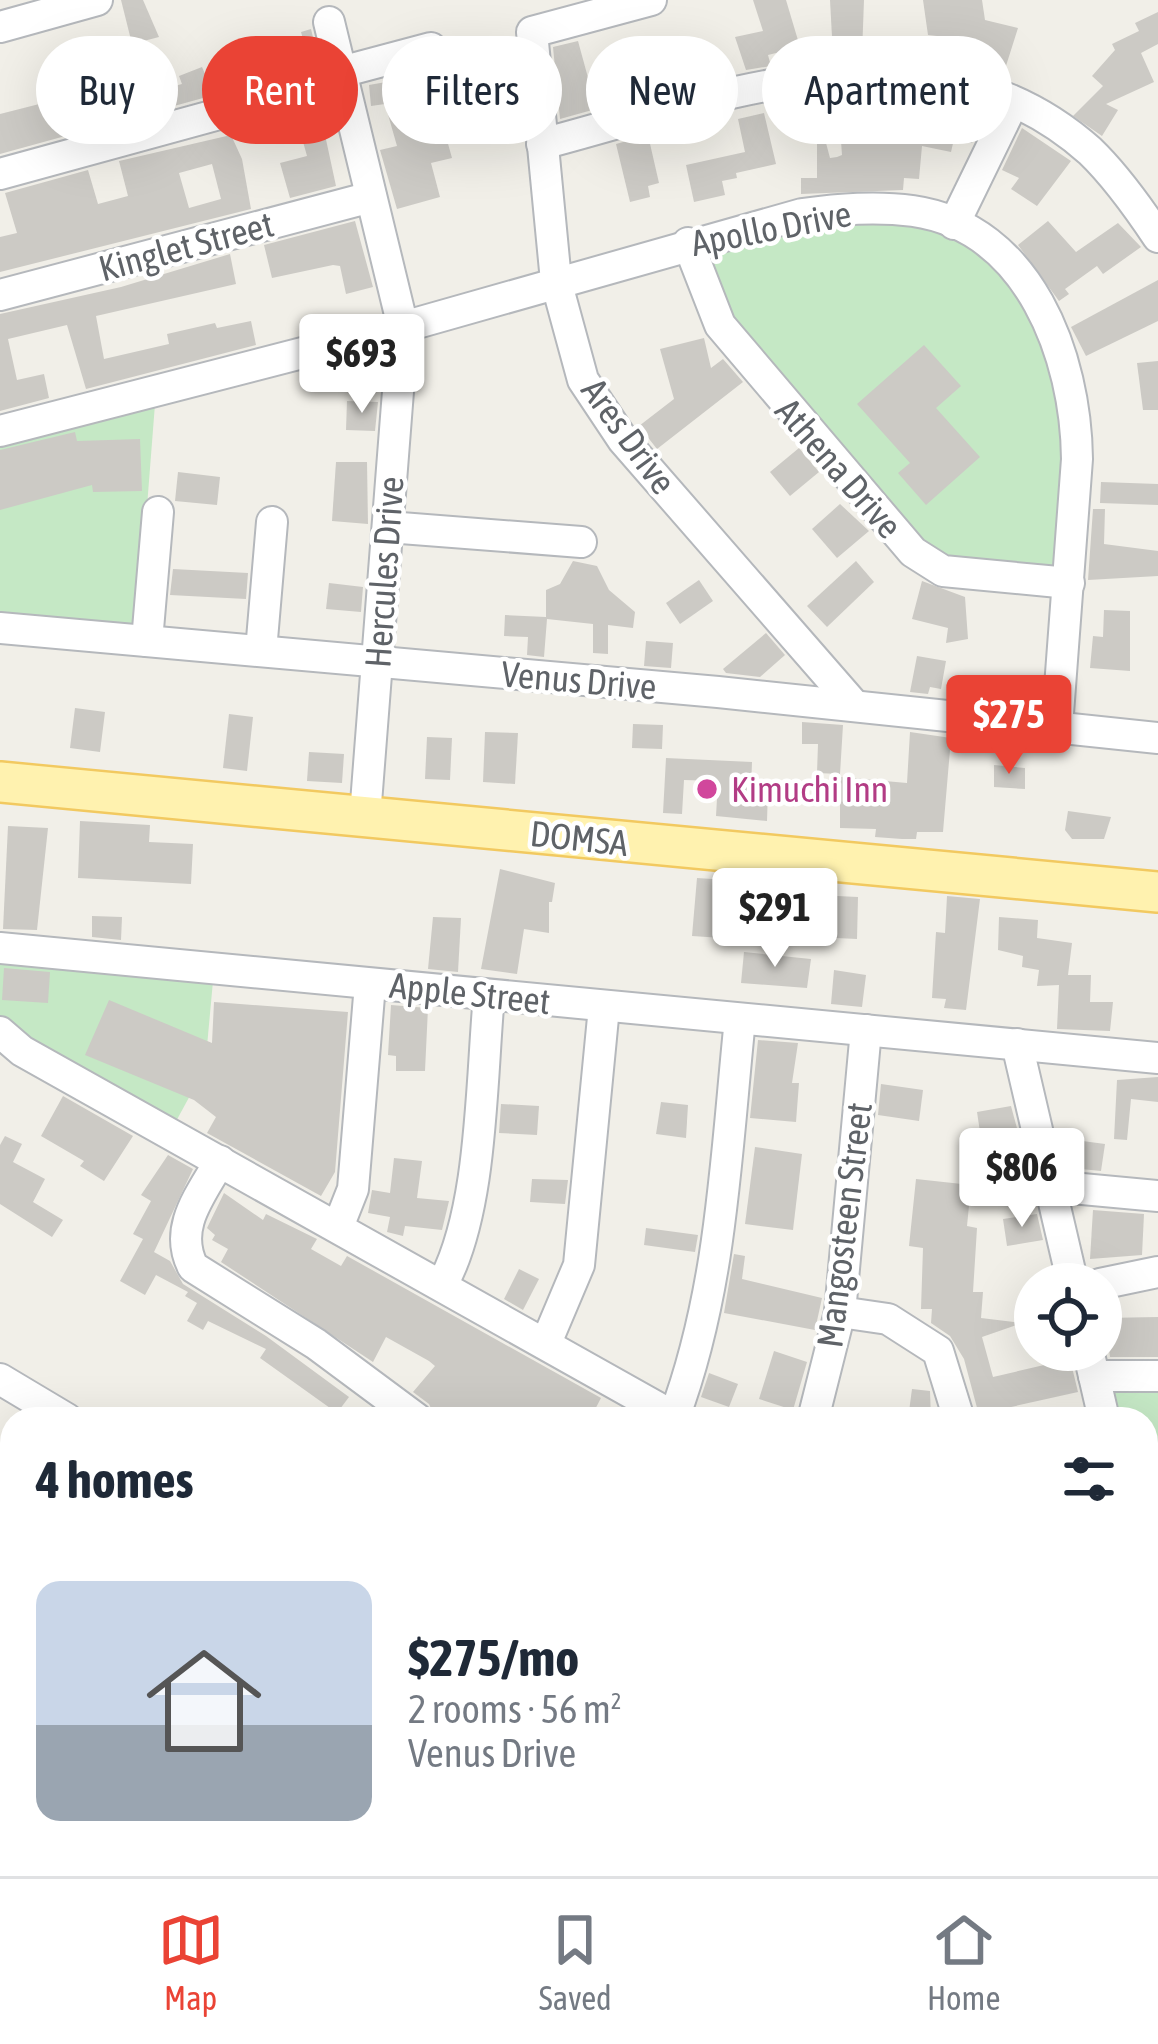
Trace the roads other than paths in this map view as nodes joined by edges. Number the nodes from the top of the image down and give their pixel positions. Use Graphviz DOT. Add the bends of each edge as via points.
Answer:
graph roads {
  1 [pos="97,0"];
  2 [pos="650,0"];
  3 [pos="12,16"];
  4 [pos="329,22"];
  5 [pos="332,36"];
  6 [pos="532,36"];
  7 [pos="1013,104"];
  8 [pos="202,116"];
  9 [pos="562,139"];
  10 [pos="358,143"];
  11 [pos="542,144"];
  12 [pos="0,174"];
  13 [pos="371,197"];
  14 [pos="954,224"];
  15 [pos="1158,237"];
  16 [pos="688,243"];
  17 [pos="556,281"];
  18 [pos="0,295"];
  19 [pos="403,327"];
  20 [pos="0,431"];
  21 [pos="158,512"];
  22 [pos="272,522"];
  23 [pos="388,526"];
  24 [pos="581,542"];
  25 [pos="1069,584"];
  26 [pos="0,628"];
  27 [pos="147,641"];
  28 [pos="261,651"];
  29 [pos="378,662"];
  30 [pos="854,705"];
  31 [pos="1057,727"];
  32 [pos="1158,738"];
  33 [pos="0,782"];
  34 [pos="365,816"];
  35 [pos="1158,892"];
  36 [pos="0,949"];
  37 [pos="370,984"];
  38 [pos="490,995"];
  39 [pos="604,1006"];
  40 [pos="740,1019"];
  41 [pos="866,1030"];
  42 [pos="0,1032"];
  43 [pos="1017,1044"];
  44 [pos="1158,1058"];
  45 [pos="220,1161"];
  46 [pos="1050,1186"];
  47 [pos="1158,1196"];
  48 [pos="338,1227"];
  49 [pos="1068,1263"];
  50 [pos="1158,1272"];
  51 [pos="1122,1279"];
  52 [pos="442,1285"];
  53 [pos="840,1312"];
  54 [pos="546,1343"];
  55 [pos="1122,1369"];
  56 [pos="1093,1371"];
  57 [pos="1158,1376"];
  58 [pos="0,1379"];
  59 [pos="47,1407"];
  60 [pos="401,1407"];
  61 [pos="657,1407"];
  62 [pos="680,1407"];
  63 [pos="817,1407"];
  64 [pos="954,1407"];
  65 [pos="1101,1407"];
  1 -- 3 [label="street"];
  2 -- 6 [label="street, Ares Drive"];
  4 -- 5 [label="street, Hercules Drive"];
  7 -- 9 [label="street" via="914,74 827,75"];
  7 -- 14 [label="street"];
  7 -- 15 [label="street" via="1089,151"];
  8 -- 12 [label="street"];
  10 -- 13 [label="street, Hercules Drive"];
  11 -- 17 [label="street, Ares Drive"];
  13 -- 18 [label="street, Kinglet Street"];
  13 -- 19 [label="street, Hercules Drive"];
  14 -- 16 [label="street, Apollo Drive" via="917,211 853,207"];
  14 -- 25 [label="street, Apollo Drive" via="994,247 1018,273 1060,344 1077,416"];
  16 -- 17 [label="street, Apollo Drive"];
  16 -- 25 [label="street, Athena Drive" via="720,325 913,552 943,571"];
  17 -- 19 [label="street, Apollo Drive"];
  17 -- 30 [label="street, Ares Drive" via="584,380 623,440"];
  19 -- 20 [label="street, Apollo Drive"];
  19 -- 23 [label="street, Hercules Drive"];
  21 -- 27 [label="street"];
  22 -- 28 [label="street"];
  23 -- 24 [label="street"];
  23 -- 29 [label="street, Hercules Drive"];
  25 -- 31 [label="street, Apollo Drive"];
  26 -- 27 [label="street, Venus Drive"];
  27 -- 28 [label="street, Venus Drive"];
  28 -- 29 [label="street, Venus Drive"];
  29 -- 30 [label="street, Venus Drive"];
  29 -- 34 [label="street, Hercules Drive"];
  30 -- 31 [label="street, Venus Drive"];
  31 -- 32 [label="street, Venus Drive"];
  33 -- 34 [label="main road, DOMSA"];
  34 -- 35 [label="main road, DOMSA"];
  36 -- 37 [label="street, Apple Street"];
  37 -- 38 [label="street, Apple Street"];
  37 -- 48 [label="street" via="353,1189"];
  38 -- 39 [label="street, Apple Street"];
  38 -- 52 [label="street" via="467,1214 460,1252"];
  39 -- 40 [label="street, Apple Street"];
  39 -- 54 [label="street" via="579,1265"];
  40 -- 41 [label="street, Apple Street"];
  40 -- 62 [label="street" via="712,1287"];
  41 -- 43 [label="street, Apple Street"];
  41 -- 53 [label="street, Mangosteen Street"];
  42 -- 45 [label="street"];
  43 -- 44 [label="street, Apple Street"];
  43 -- 46 [label="street"];
  45 -- 48 [label="street"];
  45 -- 60 [label="street" via="190,1213 182,1246 193,1267"];
  46 -- 47 [label="street"];
  46 -- 49 [label="street"];
  48 -- 52 [label="street"];
  50 -- 51 [label="street"];
  52 -- 54 [label="street"];
  53 -- 63 [label="street, Mangosteen Street"];
  53 -- 64 [label="street" via="888,1319 938,1351"];
  54 -- 61 [label="street"];
  55 -- 57 [label="street"];
  56 -- 65 [label="street"];
  58 -- 59 [label="street"];
}
